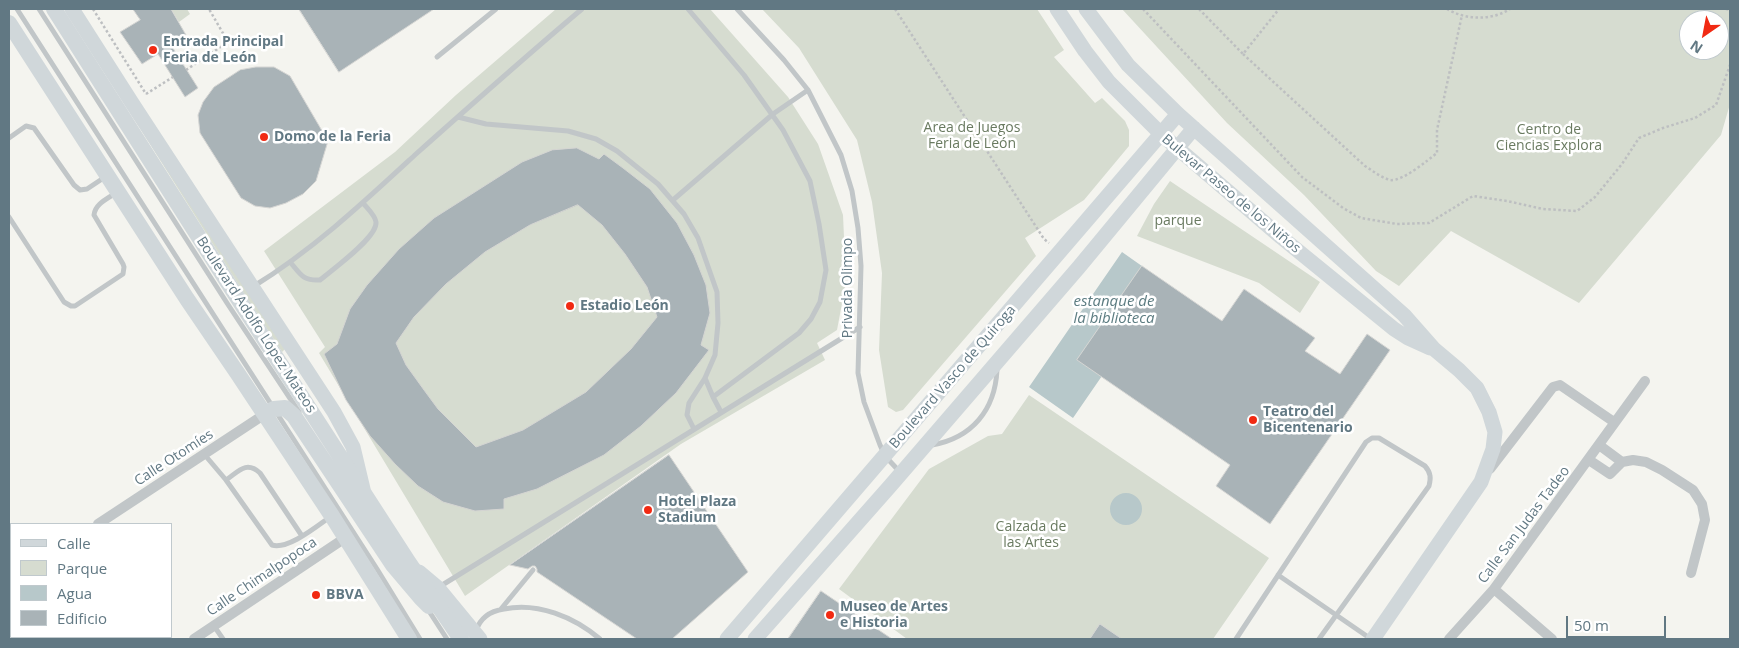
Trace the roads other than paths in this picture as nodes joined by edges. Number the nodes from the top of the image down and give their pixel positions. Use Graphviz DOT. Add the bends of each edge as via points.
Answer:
graph roads {
  1 [pos="40,9"];
  2 [pos="54,9"];
  3 [pos="72,9"];
  4 [pos="496,9"];
  5 [pos="582,9"];
  6 [pos="688,9"];
  7 [pos="737,9"];
  8 [pos="1057,9"];
  9 [pos="1086,9"];
  10 [pos="14,17"];
  11 [pos="437,57"];
  12 [pos="808,90"];
  13 [pos="773,114"];
  14 [pos="1178,114"];
  15 [pos="458,116"];
  16 [pos="1194,128"];
  17 [pos="1161,134"];
  18 [pos="9,138"];
  19 [pos="1178,150"];
  20 [pos="107,175"];
  21 [pos="118,192"];
  22 [pos="673,200"];
  23 [pos="363,203"];
  24 [pos="9,217"];
  25 [pos="291,263"];
  26 [pos="252,288"];
  27 [pos="860,327"];
  28 [pos="1434,349"];
  29 [pos="997,361"];
  30 [pos="705,378"];
  31 [pos="1645,381"];
  32 [pos="713,397"];
  33 [pos="269,411"];
  34 [pos="721,412"];
  35 [pos="304,420"];
  36 [pos="1614,422"];
  37 [pos="310,428"];
  38 [pos="694,429"];
  39 [pos="1599,445"];
  40 [pos="924,446"];
  41 [pos="204,454"];
  42 [pos="885,456"];
  43 [pos="1589,460"];
  44 [pos="1622,462"];
  45 [pos="901,473"];
  46 [pos="226,480"];
  47 [pos="1481,482"];
  48 [pos="363,492"];
  49 [pos="332,516"];
  50 [pos="100,523"];
  51 [pos="302,536"];
  52 [pos="345,538"];
  53 [pos="409,563"];
  54 [pos="533,570"];
  55 [pos="1690,573"];
  56 [pos="1278,575"];
  57 [pos="438,588"];
  58 [pos="1494,590"];
  59 [pos="421,598"];
  60 [pos="501,609"];
  61 [pos="1335,615"];
  62 [pos="214,626"];
  63 [pos="463,635"];
  64 [pos="194,639"];
  65 [pos="223,639"];
  66 [pos="418,639"];
  67 [pos="600,639"];
  68 [pos="728,639"];
  69 [pos="755,639"];
  70 [pos="1236,639"];
  71 [pos="1319,639"];
  72 [pos="1372,639"];
  73 [pos="1449,639"];
  74 [pos="1552,639"];
  1 -- 35 [label="lane"];
  2 -- 48 [label="main road, Boulevard Adolfo López Mateos"];
  3 -- 26 [label="street"];
  4 -- 11 [label="lane"];
  5 -- 15 [label="lane"];
  6 -- 13 [label="lane"];
  7 -- 12 [label="lane, Privada Olimpo"];
  8 -- 17 [label="street, Bulevar Paseo de los Niños" via="1109,82"];
  9 -- 14 [label="street, Bulevar Paseo de los Niños" via="1128,65"];
  10 -- 20 [label="main road"];
  10 -- 33 [label="lane"];
  12 -- 13 [label="lane"];
  12 -- 27 [label="lane, Privada Olimpo" via="841,155 852,191 861,266"];
  13 -- 22 [label="lane"];
  13 -- 32 [label="lane" via="810,181 826,270 820,302 799,333"];
  14 -- 16 [label="street, Bulevar Paseo de los Niños"];
  14 -- 17 [label="street, Boulevard Vasco de Quiroga"];
  15 -- 22 [label="lane" via="486,124 568,131 596,139 617,151"];
  15 -- 23 [label="lane"];
  16 -- 19 [label="street, Boulevard Vasco de Quiroga"];
  16 -- 28 [label="street, Bulevar Paseo de los Niños" via="1404,316"];
  17 -- 19 [label="street, Bulevar Paseo de los Niños"];
  17 -- 42 [label="street, Boulevard Vasco de Quiroga"];
  18 -- 20 [label="lane" via="26,126 34,128 80,190 87,189"];
  19 -- 28 [label="street, Bulevar Paseo de los Niños" via="1394,329"];
  19 -- 29 [label="street, Boulevard Vasco de Quiroga"];
  20 -- 21 [label="main road"];
  21 -- 24 [label="lane" via="98,205 94,215 123,264 123,274 75,306 64,302"];
  21 -- 33 [label="main road" via="187,299"];
  22 -- 30 [label="lane" via="698,238 717,292 716,355"];
  23 -- 25 [label="lane"];
  23 -- 25 [label="lane" via="376,219 376,228 370,238 320,280 302,277"];
  25 -- 26 [label="lane"];
  26 -- 48 [label="street" via="334,412 353,447"];
  27 -- 34 [label="lane"];
  27 -- 42 [label="lane, Privada Olimpo" via="858,373 864,402"];
  28 -- 47 [label="street, Bulevar Paseo de los Niños" via="1477,388 1489,412 1495,432 1493,449"];
  29 -- 40 [label="street, Boulevard Vasco de Quiroga"];
  29 -- 40 [label="lane" via="996,384 981,417 971,429 958,437"];
  30 -- 32 [label="lane"];
  30 -- 38 [label="lane" via="689,403 687,415"];
  31 -- 36 [label="street, Calle San Judas Tadeo"];
  32 -- 34 [label="lane"];
  33 -- 41 [label="street, Calle Otomíes"];
  33 -- 49 [label="main road"];
  33 -- 59 [label="main road" via="285,408 294,416 393,566"];
  33 -- 66 [label="lane" via="377,568"];
  34 -- 38 [label="lane"];
  36 -- 39 [label="street, Calle San Judas Tadeo"];
  36 -- 47 [label="street" via="1560,385 1553,387"];
  37 -- 59 [label="lane"];
  38 -- 57 [label="lane"];
  39 -- 43 [label="street, Calle San Judas Tadeo"];
  39 -- 44 [label="street"];
  40 -- 45 [label="street, Boulevard Vasco de Quiroga"];
  41 -- 46 [label="lane"];
  41 -- 50 [label="street, Calle Otomíes"];
  42 -- 45 [label="lane, Privada Olimpo"];
  42 -- 68 [label="street, Boulevard Vasco de Quiroga"];
  43 -- 44 [label="street" via="1610,474"];
  43 -- 58 [label="street, Calle San Judas Tadeo"];
  44 -- 55 [label="street" via="1640,461 1662,470 1693,490 1698,497 1705,520"];
  45 -- 69 [label="street, Boulevard Vasco de Quiroga"];
  46 -- 51 [label="lane" via="272,545 280,546"];
  46 -- 51 [label="lane" via="246,467 255,468"];
  47 -- 72 [label="street, Bulevar Paseo de los Niños"];
  48 -- 53 [label="main road, Boulevard Adolfo López Mateos"];
  49 -- 51 [label="lane"];
  49 -- 52 [label="main road"];
  52 -- 62 [label="street, Calle Chimalpopoca"];
  52 -- 66 [label="main road"];
  53 -- 57 [label="street"];
  53 -- 63 [label="main road, Boulevard Adolfo López Mateos"];
  54 -- 60 [label="lane"];
  56 -- 61 [label="lane"];
  56 -- 61 [label="lane" via="1366,442 1379,438 1425,466 1430,473 1429,486"];
  56 -- 70 [label="lane"];
  57 -- 63 [label="street"];
  58 -- 73 [label="street, Calle San Judas Tadeo"];
  58 -- 74 [label="street"];
  59 -- 63 [label="main road"];
  60 -- 63 [label="lane" via="492,612"];
  60 -- 67 [label="lane" via="534,607 552,612"];
  61 -- 71 [label="lane"];
  61 -- 72 [label="lane"];
  62 -- 64 [label="street, Calle Chimalpopoca"];
  62 -- 65 [label="lane"];
}
